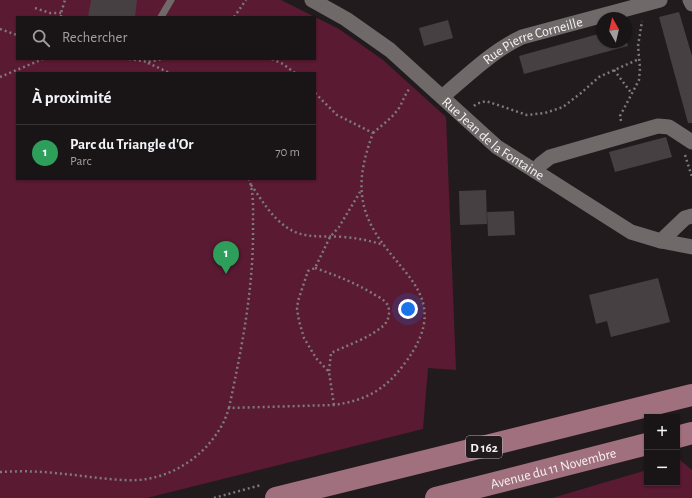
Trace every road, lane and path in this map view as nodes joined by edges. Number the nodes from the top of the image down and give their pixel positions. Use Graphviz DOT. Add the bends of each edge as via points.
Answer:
graph roads {
  1 [pos="65,0"];
  2 [pos="171,0"];
  3 [pos="246,0"];
  4 [pos="312,0"];
  5 [pos="660,0"];
  6 [pos="690,0"];
  7 [pos="643,4"];
  8 [pos="692,4"];
  9 [pos="616,6"];
  10 [pos="35,8"];
  11 [pos="61,13"];
  12 [pos="162,16"];
  13 [pos="235,16"];
  14 [pos="0,29"];
  15 [pos="16,35"];
  16 [pos="640,59"];
  17 [pos="41,60"];
  18 [pos="135,60"];
  19 [pos="158,60"];
  20 [pos="274,60"];
  21 [pos="148,62"];
  22 [pos="614,70"];
  23 [pos="168,72"];
  24 [pos="294,72"];
  25 [pos="0,77"];
  26 [pos="420,78"];
  27 [pos="316,94"];
  28 [pos="632,94"];
  29 [pos="442,97"];
  30 [pos="462,116"];
  31 [pos="373,133"];
  32 [pos="624,135"];
  33 [pos="692,142"];
  34 [pos="534,171"];
  35 [pos="249,180"];
  36 [pos="251,185"];
  37 [pos="361,192"];
  38 [pos="692,216"];
  39 [pos="330,237"];
  40 [pos="661,241"];
  41 [pos="384,245"];
  42 [pos="692,247"];
  43 [pos="315,268"];
  44 [pos="329,372"];
  45 [pos="692,395"];
  46 [pos="334,405"];
  47 [pos="229,408"];
  48 [pos="692,433"];
  49 [pos="680,436"];
  50 [pos="644,445"];
  51 [pos="0,472"];
  52 [pos="276,498"];
  53 [pos="436,498"];
  1 -- 11 [label="path"];
  2 -- 12 [label="lane"];
  3 -- 13 [label="path"];
  4 -- 26 [label="street, Rue Jean de la Fontaine" via="376,39"];
  5 -- 7 [label="street, Rue Pierre Corneille"];
  6 -- 8 [label="street"];
  7 -- 9 [label="street, Rue Pierre Corneille"];
  7 -- 16 [label="path" via="638,46"];
  9 -- 29 [label="street, Rue Pierre Corneille" via="510,43"];
  10 -- 11 [label="path" via="50,13"];
  14 -- 15 [label="path"];
  16 -- 22 [label="path"];
  16 -- 28 [label="path" via="639,80"];
  17 -- 25 [label="path"];
  18 -- 21 [label="path"];
  19 -- 21 [label="path"];
  20 -- 24 [label="path"];
  21 -- 23 [label="path"];
  22 -- 28 [label="path"];
  22 -- 30 [label="path" via="599,77 563,107 545,114 527,115 486,101 476,104"];
  26 -- 29 [label="street, Rue Jean de la Fontaine"];
  26 -- 31 [label="path" via="386,123"];
  27 -- 31 [label="path" via="337,115"];
  28 -- 32 [label="path" via="620,116"];
  29 -- 30 [label="street, Rue Jean de la Fontaine"];
  30 -- 34 [label="street, Rue Jean de la Fontaine" via="497,147"];
  31 -- 37 [label="path" via="364,160"];
  32 -- 33 [label="street" via="658,126 669,128"];
  32 -- 34 [label="street" via="550,156"];
  34 -- 40 [label="street, Rue Jean de la Fontaine" via="631,232"];
  35 -- 36 [label="path"];
  36 -- 39 [label="path" via="277,220 290,229 308,237"];
  36 -- 47 [label="path" via="251,286"];
  37 -- 39 [label="path"];
  37 -- 41 [label="path" via="373,231"];
  38 -- 40 [label="street" via="685,218"];
  39 -- 41 [label="path" via="365,239"];
  39 -- 43 [label="path"];
  40 -- 42 [label="street, Rue Jean de la Fontaine"];
  41 -- 46 [label="path" via="416,285 425,309 424,325 408,358 397,374 384,386 360,400"];
  43 -- 44 [label="path" via="308,271 296,309 304,338 316,358"];
  43 -- 44 [label="path" via="348,280 371,293 387,304 389,311 384,326 331,353"];
  44 -- 46 [label="path"];
  45 -- 52 [label="main road, D 162"];
  46 -- 47 [label="path"];
  47 -- 51 [label="path" via="223,425 197,457 166,474 149,479 125,480 22,471"];
  48 -- 49 [label="main road"];
  50 -- 53 [label="main road, Avenue du 11 Novembre"];
}
